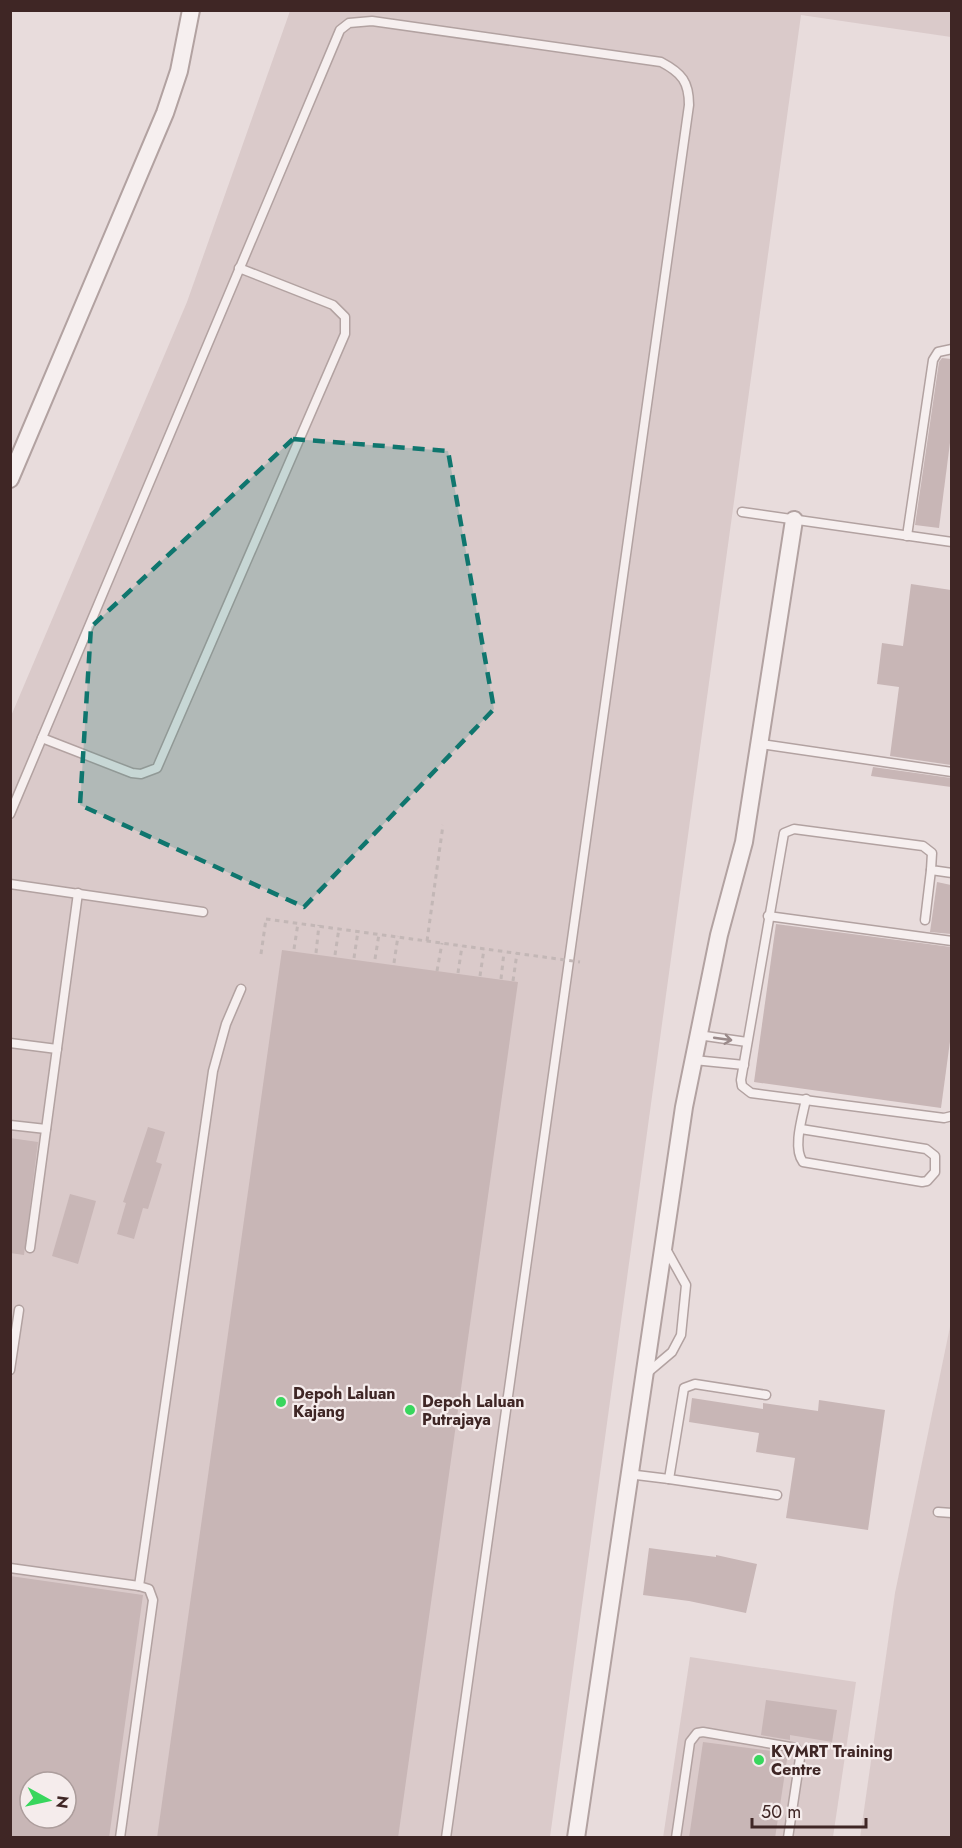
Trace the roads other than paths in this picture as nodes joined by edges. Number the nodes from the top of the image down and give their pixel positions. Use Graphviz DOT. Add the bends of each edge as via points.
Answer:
graph roads {
  1 [pos="191,10"];
  2 [pos="239,268"];
  3 [pos="951,349"];
  4 [pos="10,479"];
  5 [pos="742,512"];
  6 [pos="794,520"];
  7 [pos="907,536"];
  8 [pos="951,543"];
  9 [pos="42,738"];
  10 [pos="761,744"];
  11 [pos="951,771"];
  12 [pos="10,814"];
  13 [pos="931,870"];
  14 [pos="951,873"];
  15 [pos="10,884"];
  16 [pos="78,893"];
  17 [pos="203,912"];
  18 [pos="768,916"];
  19 [pos="925,920"];
  20 [pos="951,941"];
  21 [pos="241,989"];
  22 [pos="698,1035"];
  23 [pos="747,1042"];
  24 [pos="10,1043"];
  25 [pos="57,1049"];
  26 [pos="694,1060"];
  27 [pos="744,1065"];
  28 [pos="806,1099"];
  29 [pos="951,1116"];
  30 [pos="10,1125"];
  31 [pos="46,1129"];
  32 [pos="801,1129"];
  33 [pos="664,1246"];
  34 [pos="30,1248"];
  35 [pos="18,1310"];
  36 [pos="11,1369"];
  37 [pos="645,1375"];
  38 [pos="766,1395"];
  39 [pos="628,1474"];
  40 [pos="669,1479"];
  41 [pos="777,1495"];
  42 [pos="938,1512"];
  43 [pos="951,1513"];
  44 [pos="10,1568"];
  45 [pos="139,1586"];
  46 [pos="120,1838"];
  47 [pos="446,1838"];
  48 [pos="576,1838"];
  49 [pos="676,1838"];
  50 [pos="788,1838"];
  1 -- 4 [label="street" via="179,71 165,113"];
  2 -- 9 [label="lane"];
  2 -- 9 [label="lane" via="333,305 345,317 345,334 157,768 150,773 132,773"];
  2 -- 47 [label="lane" via="333,44 349,23 372,21 662,62 685,77 689,90 685,129"];
  3 -- 7 [label="lane" via="938,352 933,360"];
  5 -- 6 [label="lane"];
  6 -- 7 [label="lane"];
  6 -- 10 [label="street"];
  7 -- 8 [label="lane"];
  9 -- 12 [label="lane"];
  10 -- 11 [label="lane"];
  10 -- 22 [label="street" via="744,842"];
  13 -- 14 [label="lane"];
  13 -- 18 [label="lane" via="932,853 923,846 788,830 781,838"];
  13 -- 19 [label="lane"];
  15 -- 16 [label="lane"];
  16 -- 17 [label="lane"];
  16 -- 25 [label="lane"];
  18 -- 20 [label="lane"];
  18 -- 23 [label="lane"];
  21 -- 45 [label="lane" via="213,1071"];
  22 -- 23 [label="lane, one-way"];
  22 -- 26 [label="street"];
  23 -- 27 [label="lane"];
  24 -- 25 [label="lane"];
  25 -- 31 [label="lane"];
  26 -- 27 [label="lane"];
  26 -- 33 [label="street"];
  27 -- 28 [label="lane" via="741,1080 746,1090"];
  28 -- 29 [label="lane"];
  28 -- 32 [label="lane"];
  30 -- 31 [label="lane"];
  31 -- 34 [label="lane"];
  32 -- 32 [label="lane" via="799,1157 808,1164 922,1182 935,1172 935,1156 926,1149"];
  33 -- 37 [label="street"];
  33 -- 37 [label="lane" via="686,1285 681,1335 672,1352"];
  35 -- 36 [label="lane"];
  37 -- 39 [label="street"];
  38 -- 40 [label="lane" via="695,1384 684,1388"];
  39 -- 40 [label="lane"];
  39 -- 48 [label="street"];
  40 -- 41 [label="lane"];
  42 -- 43 [label="lane"];
  44 -- 45 [label="lane"];
  45 -- 46 [label="lane" via="149,1589 153,1600"];
  49 -- 50 [label="lane" via="690,1742 703,1732 796,1748 800,1758"];
}
